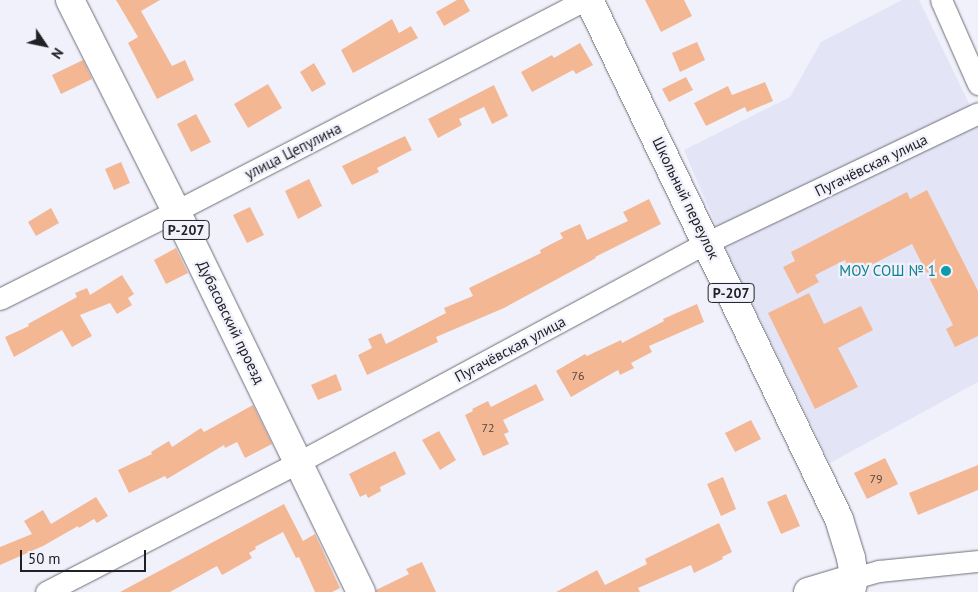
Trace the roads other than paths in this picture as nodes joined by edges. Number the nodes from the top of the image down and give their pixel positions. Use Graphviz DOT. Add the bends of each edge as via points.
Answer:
graph roads {
  1 [pos="70,0"];
  2 [pos="584,0"];
  3 [pos="589,0"];
  4 [pos="941,0"];
  5 [pos="978,84"];
  6 [pos="978,113"];
  7 [pos="176,211"];
  8 [pos="708,242"];
  9 [pos="0,299"];
  10 [pos="299,462"];
  11 [pos="978,562"];
  12 [pos="853,585"];
  13 [pos="46,592"];
  14 [pos="361,592"];
  15 [pos="808,592"];
  1 -- 7 [label="main road, Дубасовский проезд / Р-207"];
  2 -- 7 [label="street, улица Цепулина"];
  3 -- 8 [label="main road, Школьный переулок / Р-207"];
  4 -- 5 [label="street"];
  6 -- 8 [label="street, Пугачёвская улица"];
  7 -- 9 [label="street, улица Цепулина"];
  7 -- 10 [label="main road, Дубасовский проезд / Р-207"];
  8 -- 10 [label="street, Пугачёвская улица"];
  8 -- 12 [label="main road, Школьный переулок / Р-207" via="839,519 851,558"];
  10 -- 13 [label="street, Пугачёвская улица"];
  10 -- 14 [label="main road, Дубасовский проезд / Р-207"];
  11 -- 12 [label="street" via="879,571"];
  12 -- 15 [label="main road"];
}
